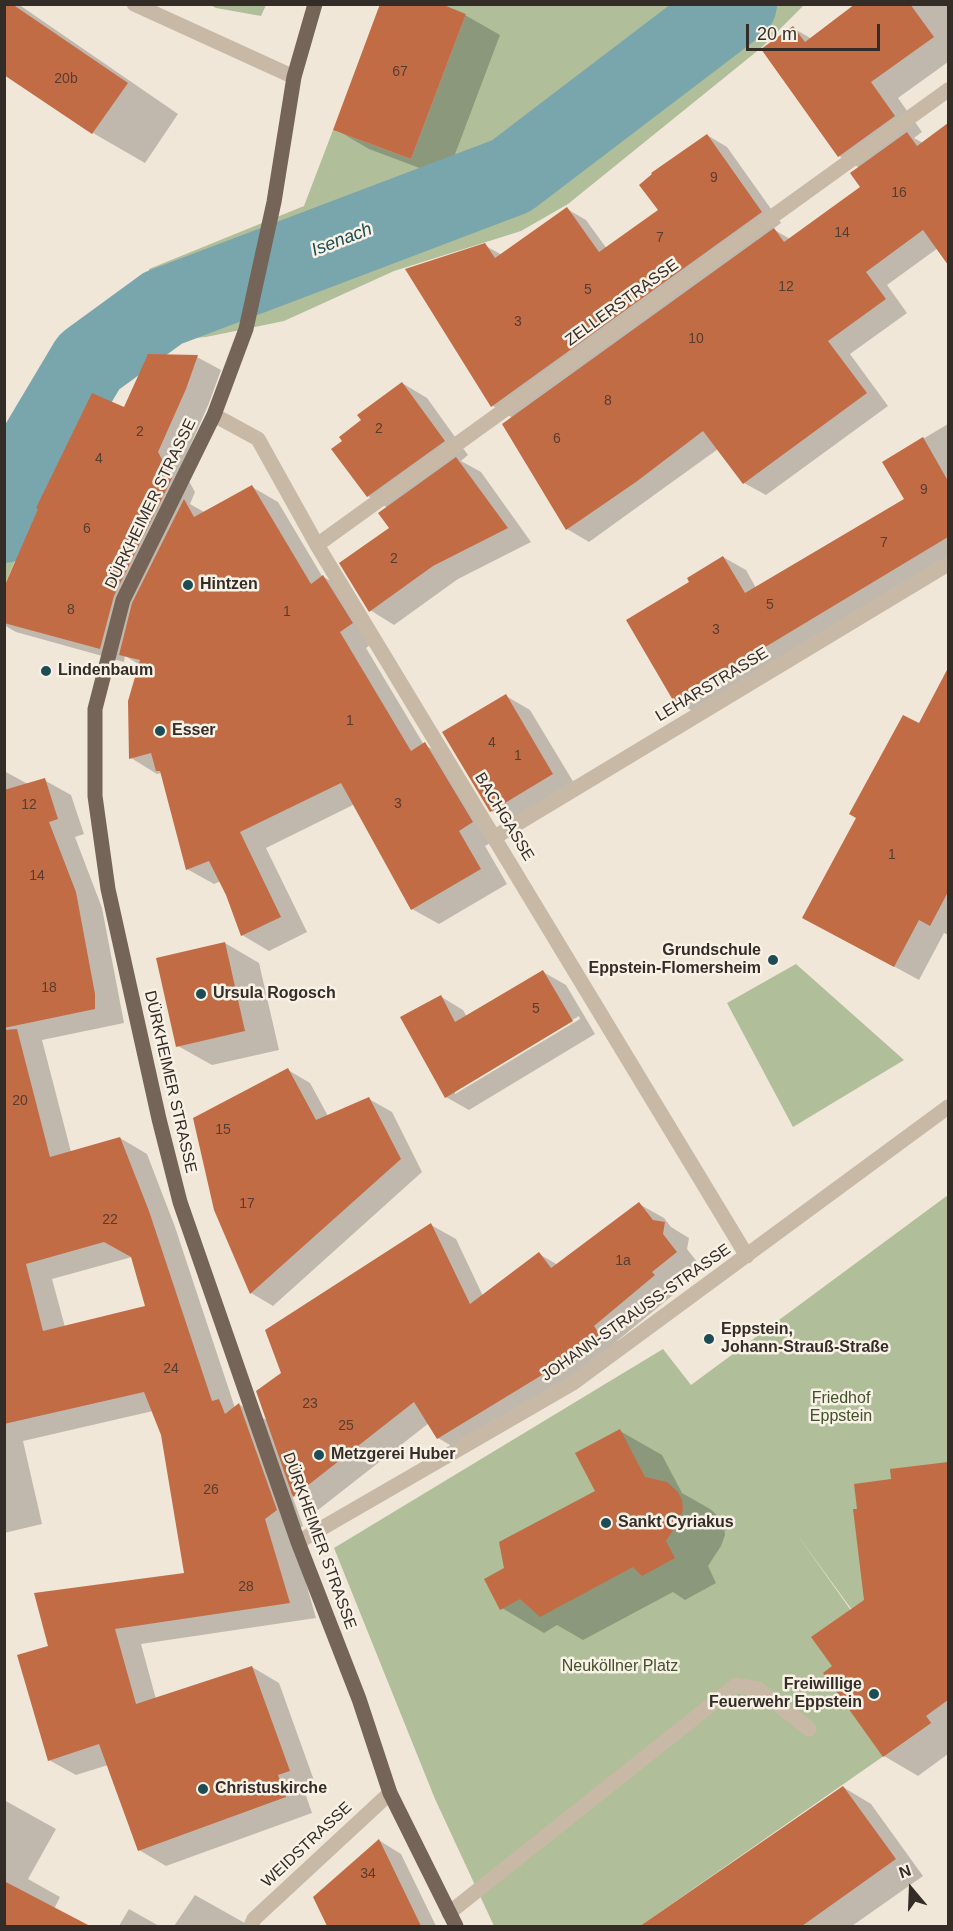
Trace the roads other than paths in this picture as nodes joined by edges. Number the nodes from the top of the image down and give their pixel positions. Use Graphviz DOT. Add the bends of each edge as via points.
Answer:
graph roads {
  1 [pos="134,4"];
  2 [pos="315,4"];
  3 [pos="294,77"];
  4 [pos="948,90"];
  5 [pos="214,415"];
  6 [pos="317,545"];
  7 [pos="948,564"];
  8 [pos="495,837"];
  9 [pos="948,1107"];
  10 [pos="747,1256"];
  11 [pos="298,1542"];
  12 [pos="809,1729"];
  13 [pos="390,1792"];
  14 [pos="452,1920"];
  15 [pos="251,1926"];
  1 -- 3 [label="street"];
  2 -- 3 [label="main road, DÜRKHEIMER STRASSE"];
  3 -- 5 [label="main road, DÜRKHEIMER STRASSE" via="274,202 246,329"];
  4 -- 6 [label="street, ZELLERSTRASSE"];
  5 -- 6 [label="street, BACHGASSE" via="258,439"];
  5 -- 11 [label="main road, DÜRKHEIMER STRASSE" via="123,600 95,709 95,796 108,890 180,1202"];
  6 -- 8 [label="street, BACHGASSE"];
  7 -- 8 [label="street, LEHARSTRASSE"];
  8 -- 10 [label="street, BACHGASSE"];
  9 -- 10 [label="street, JOHANN-STRAUSS-STRASSE"];
  10 -- 11 [label="street, JOHANN-STRAUSS-STRASSE" via="573,1383"];
  11 -- 13 [label="main road, DÜRKHEIMER STRASSE" via="359,1699"];
  12 -- 14 [label="street" via="758,1689 736,1685"];
  13 -- 14 [label="main road, DÜRKHEIMER STRASSE"];
  13 -- 15 [label="street, WEIDSTRASSE"];
}
